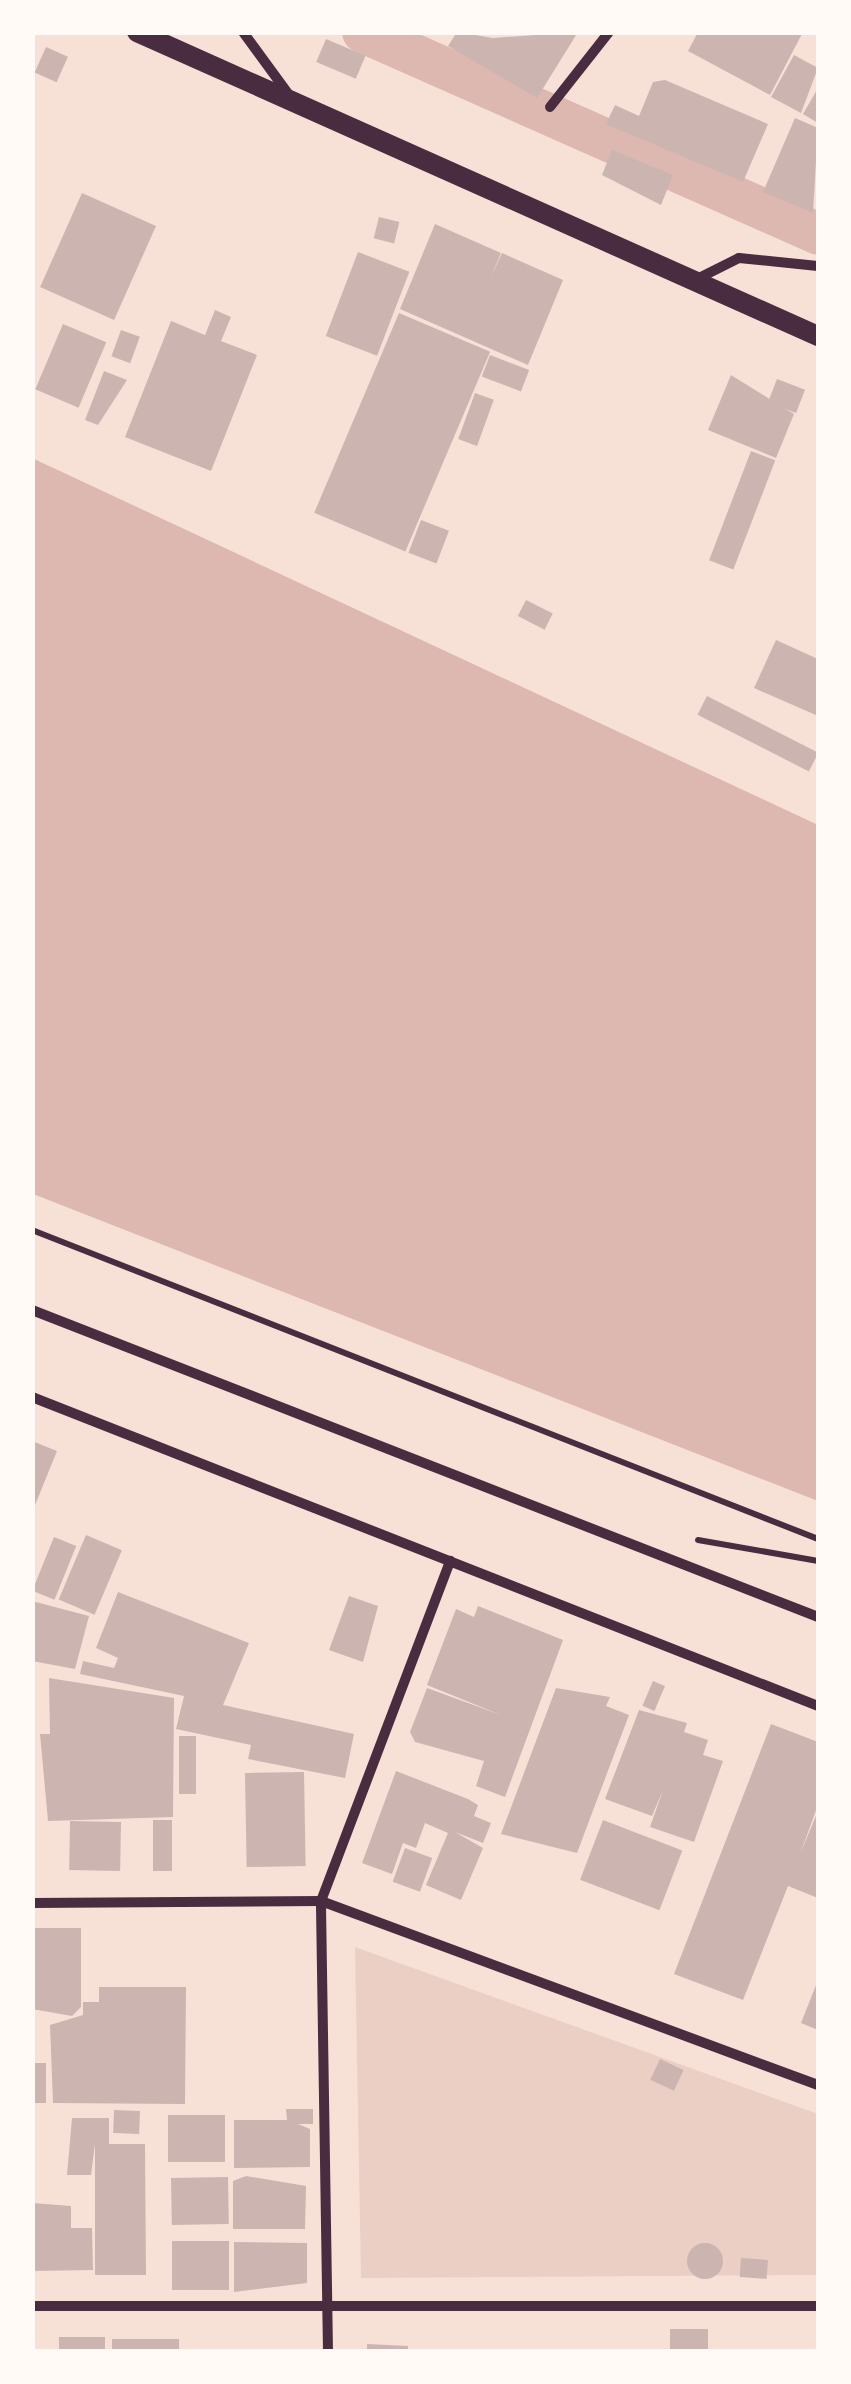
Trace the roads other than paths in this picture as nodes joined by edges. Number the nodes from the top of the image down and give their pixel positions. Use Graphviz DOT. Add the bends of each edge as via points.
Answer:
graph roads {
  1 [pos="137,32"];
  2 [pos="243,32"];
  3 [pos="609,32"];
  4 [pos="293,100"];
  5 [pos="550,108"];
  6 [pos="818,266"];
  7 [pos="694,280"];
  8 [pos="818,336"];
  9 [pos="32,1310"];
  10 [pos="32,1397"];
  11 [pos="450,1562"];
  12 [pos="818,1617"];
  13 [pos="818,1706"];
  14 [pos="322,1901"];
  15 [pos="32,1903"];
  16 [pos="818,2085"];
  17 [pos="327,2305"];
  18 [pos="32,2306"];
  19 [pos="818,2306"];
  20 [pos="328,2352"];
  1 -- 4 [label="main road"];
  2 -- 4 [label="street"];
  3 -- 5 [label="street"];
  4 -- 7 [label="main road"];
  6 -- 7 [label="street" via="740,258"];
  7 -- 8 [label="main road"];
  9 -- 12 [label="street"];
  10 -- 11 [label="street"];
  11 -- 13 [label="street"];
  11 -- 14 [label="street"];
  14 -- 15 [label="street"];
  14 -- 16 [label="street"];
  14 -- 17 [label="street"];
  17 -- 18 [label="street"];
  17 -- 19 [label="street"];
  17 -- 20 [label="street"];
}
